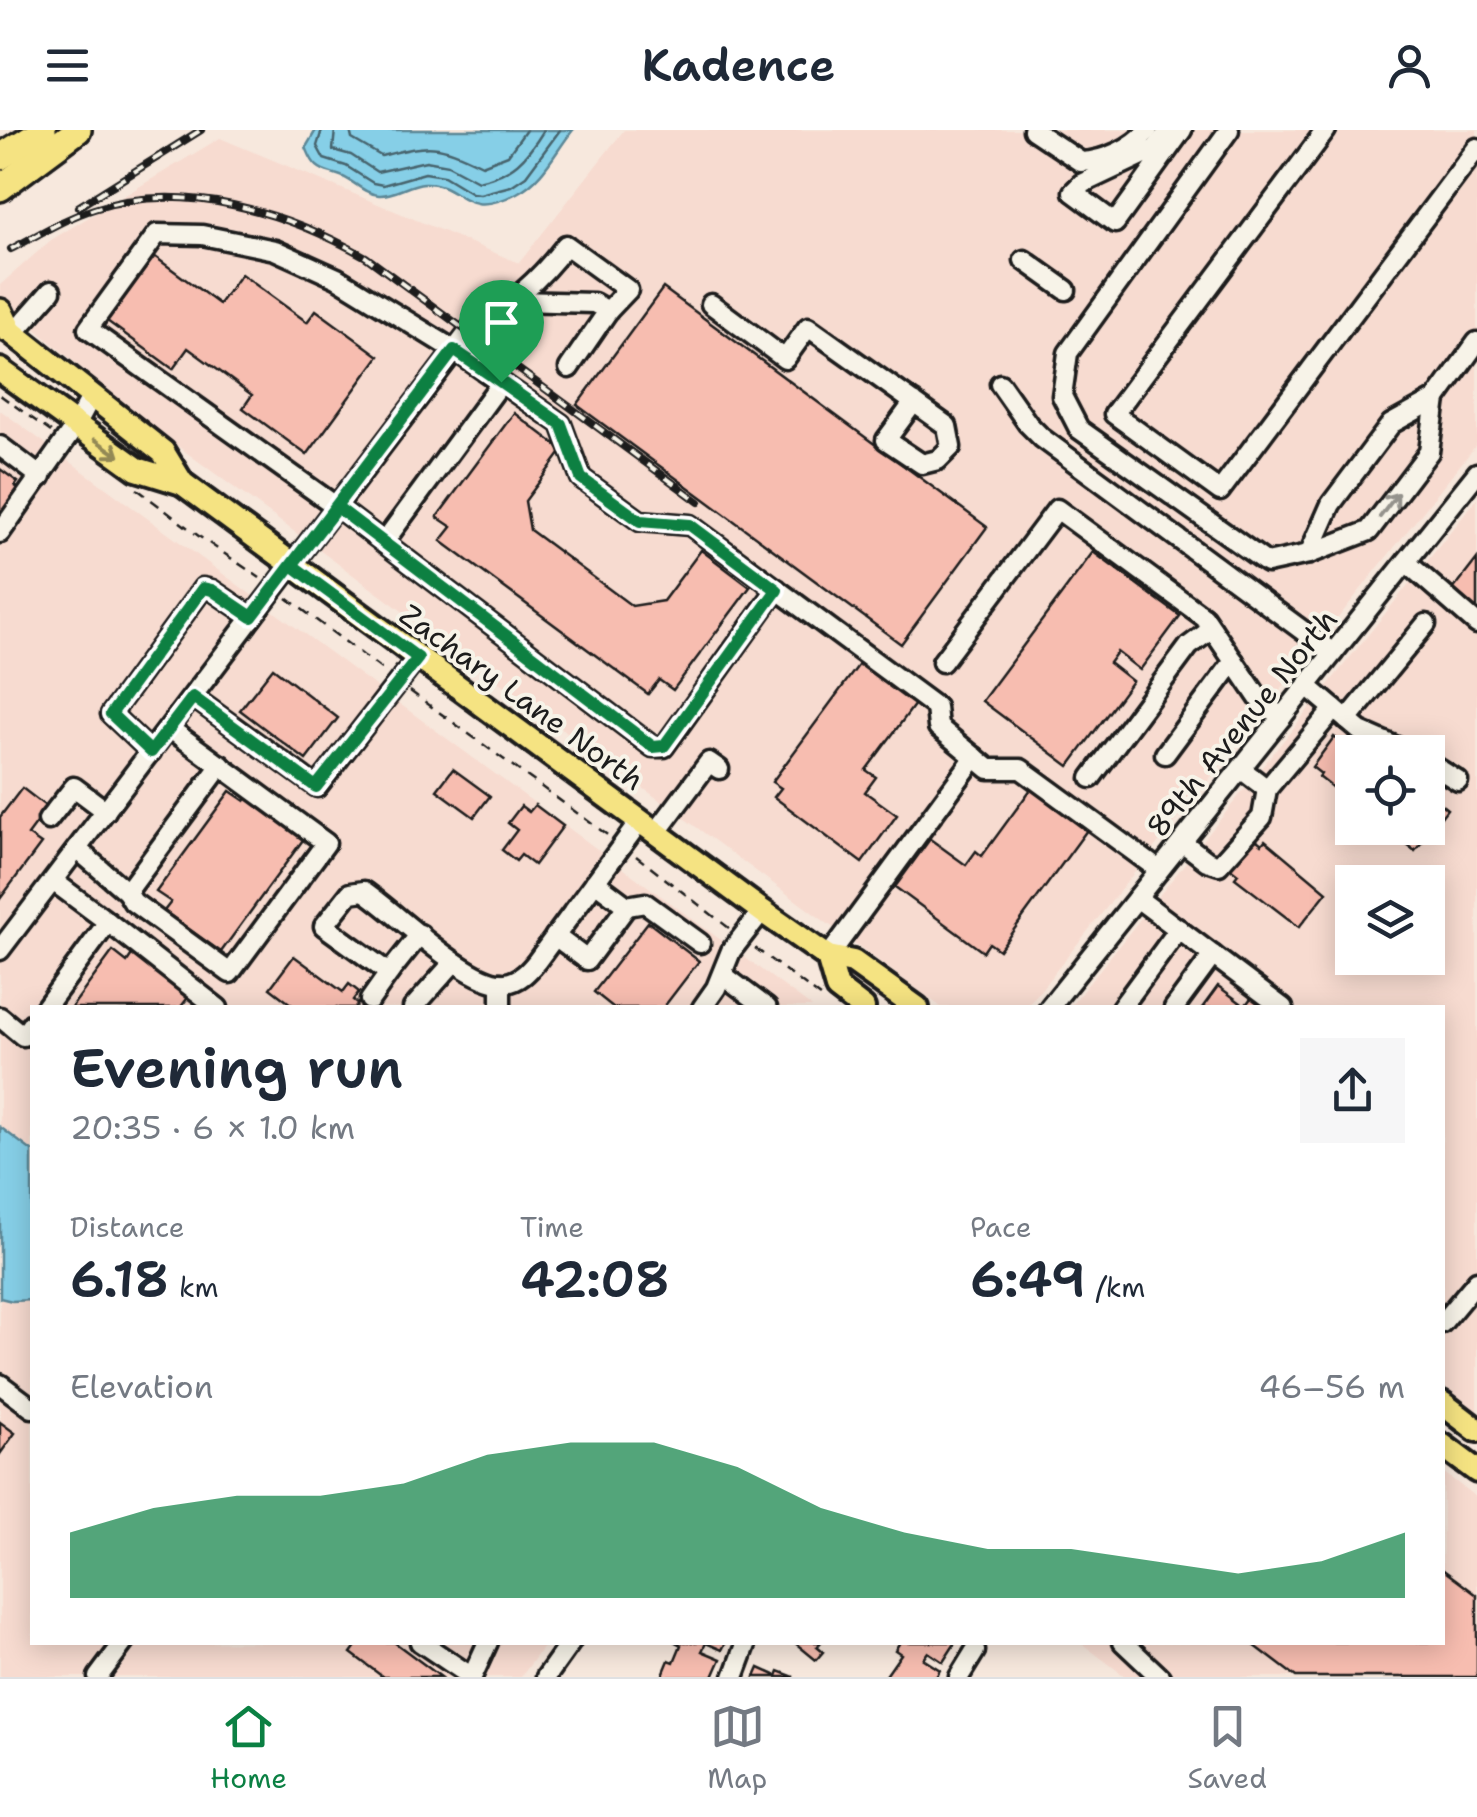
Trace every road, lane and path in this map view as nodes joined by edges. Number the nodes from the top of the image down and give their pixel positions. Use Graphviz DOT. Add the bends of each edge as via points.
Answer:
graph roads {
  1 [pos="44,130"];
  2 [pos="78,130"];
  3 [pos="1033,130"];
  4 [pos="1148,130"];
  5 [pos="1170,130"];
  6 [pos="1182,130"];
  7 [pos="1229,130"];
  8 [pos="1326,130"];
  9 [pos="1477,148"];
  10 [pos="0,157"];
  11 [pos="0,188"];
  12 [pos="1024,260"];
  13 [pos="1066,290"];
  14 [pos="51,291"];
  15 [pos="515,301"];
  16 [pos="711,304"];
  17 [pos="608,312"];
  18 [pos="4,327"];
  19 [pos="1477,342"];
  20 [pos="454,350"];
  21 [pos="569,368"];
  22 [pos="0,370"];
  23 [pos="501,382"];
  24 [pos="1000,384"];
  25 [pos="92,395"];
  26 [pos="1436,399"];
  27 [pos="914,402"];
  28 [pos="76,425"];
  29 [pos="0,446"];
  30 [pos="1477,473"];
  31 [pos="41,477"];
  32 [pos="182,483"];
  33 [pos="337,507"];
  34 [pos="0,534"];
  35 [pos="384,542"];
  36 [pos="1309,554"];
  37 [pos="1406,562"];
  38 [pos="292,565"];
  39 [pos="777,590"];
  40 [pos="291,601"];
  41 [pos="252,617"];
  42 [pos="1426,624"];
  43 [pos="1477,624"];
  44 [pos="1212,629"];
  45 [pos="1333,654"];
  46 [pos="418,658"];
  47 [pos="1234,661"];
  48 [pos="942,662"];
  49 [pos="399,682"];
  50 [pos="1307,686"];
  51 [pos="193,697"];
  52 [pos="1340,714"];
  53 [pos="1282,717"];
  54 [pos="169,728"];
  55 [pos="1367,735"];
  56 [pos="151,752"];
  57 [pos="1164,754"];
  58 [pos="975,757"];
  59 [pos="220,765"];
  60 [pos="719,769"];
  61 [pos="1241,769"];
  62 [pos="1445,773"];
  63 [pos="1091,778"];
  64 [pos="1458,781"];
  65 [pos="1267,788"];
  66 [pos="106,811"];
  67 [pos="48,820"];
  68 [pos="648,827"];
  69 [pos="605,834"];
  70 [pos="1182,842"];
  71 [pos="77,849"];
  72 [pos="1159,870"];
  73 [pos="53,880"];
  74 [pos="595,882"];
  75 [pos="127,892"];
  76 [pos="1138,898"];
  77 [pos="627,906"];
  78 [pos="762,910"];
  79 [pos="108,922"];
  80 [pos="1179,929"];
  81 [pos="420,934"];
  82 [pos="556,936"];
  83 [pos="700,943"];
  84 [pos="0,950"];
  85 [pos="1214,955"];
  86 [pos="828,957"];
  87 [pos="454,962"];
  88 [pos="390,973"];
  89 [pos="723,975"];
  90 [pos="501,984"];
  91 [pos="370,1000"];
  92 [pos="47,1005"];
  93 [pos="214,1005"];
  94 [pos="416,1005"];
  95 [pos="502,1005"];
  96 [pos="704,1005"];
  97 [pos="763,1005"];
  98 [pos="859,1005"];
  99 [pos="912,1005"];
  100 [pos="1052,1005"];
  101 [pos="1124,1005"];
  102 [pos="1176,1005"];
  103 [pos="1279,1005"];
  104 [pos="0,1018"];
  105 [pos="29,1034"];
  106 [pos="1477,1281"];
  107 [pos="1445,1319"];
  108 [pos="0,1384"];
  109 [pos="30,1406"];
  110 [pos="1445,1406"];
  111 [pos="1477,1430"];
  112 [pos="1445,1447"];
  113 [pos="1477,1471"];
  114 [pos="122,1645"];
  115 [pos="424,1645"];
  116 [pos="487,1645"];
  117 [pos="569,1645"];
  118 [pos="746,1645"];
  119 [pos="1125,1645"];
  120 [pos="974,1651"];
  121 [pos="553,1674"];
  122 [pos="98,1677"];
  123 [pos="472,1677"];
  124 [pos="734,1677"];
  125 [pos="960,1677"];
  126 [pos="1160,1677"];
  1 -- 10 [label="highway"];
  2 -- 11 [label="highway"];
  3 -- 4 [label="street" via="1074,159 1090,162"];
  5 -- 6 [label="street" via="1156,149 1073,192 1114,222"];
  7 -- 36 [label="street" via="1068,352 1062,396 1079,429 1267,562"];
  8 -- 9 [label="street" via="1114,414 1220,491"];
  12 -- 13 [label="street"];
  14 -- 18 [label="street"];
  15 -- 17 [label="street" via="594,302"];
  15 -- 17 [label="street" via="566,245 628,290"];
  15 -- 20 [label="street" via="474,326"];
  16 -- 27 [label="street" via="785,359 808,327"];
  17 -- 21 [label="street"];
  18 -- 25 [label="main road, Zachary Lane North"];
  19 -- 26 [label="street"];
  20 -- 23 [label="street"];
  20 -- 33 [label="street"];
  20 -- 33 [label="street" via="337,278 274,250 202,235 156,234 88,329"];
  22 -- 28 [label="main road, Zachary Lane North"];
  23 -- 35 [label="street"];
  23 -- 39 [label="street" via="561,424 581,478 640,521 690,525"];
  24 -- 45 [label="street" via="1042,438"];
  25 -- 28 [label="street"];
  25 -- 32 [label="main road, Zachary Lane North" via="163,452"];
  26 -- 36 [label="street" via="1391,424 1330,504"];
  36 -- 26 [label="street, one-way" via="1369,531 1429,452"];
  28 -- 31 [label="street"];
  28 -- 32 [label="main road, Zachary Lane North, one-way" via="137,469"];
  29 -- 31 [label="street"];
  30 -- 37 [label="street, 89th Avenue North"];
  31 -- 34 [label="street"];
  32 -- 38 [label="main road, Zachary Lane North"];
  33 -- 35 [label="street"];
  33 -- 38 [label="street"];
  35 -- 39 [label="street" via="653,747 664,746"];
  37 -- 43 [label="street"];
  37 -- 45 [label="street, 89th Avenue North"];
  38 -- 41 [label="street"];
  38 -- 46 [label="main road, Zachary Lane North"];
  39 -- 58 [label="street" via="936,706 938,727"];
  40 -- 49 [label="path"];
  41 -- 51 [label="street"];
  41 -- 56 [label="street" via="203,588 111,714"];
  42 -- 52 [label="street"];
  44 -- 47 [label="street"];
  44 -- 48 [label="street" via="1058,509"];
  44 -- 63 [label="street" via="1189,646"];
  45 -- 50 [label="street, 89th Avenue North"];
  46 -- 49 [label="street"];
  46 -- 68 [label="main road, Zachary Lane North"];
  47 -- 53 [label="street" via="1262,703"];
  47 -- 57 [label="street"];
  49 -- 51 [label="street" via="316,787"];
  49 -- 69 [label="path"];
  50 -- 52 [label="street"];
  50 -- 53 [label="street, 89th Avenue North"];
  51 -- 54 [label="street"];
  52 -- 55 [label="street"];
  52 -- 65 [label="street"];
  53 -- 61 [label="street, 89th Avenue North"];
  54 -- 56 [label="street"];
  54 -- 59 [label="street"];
  56 -- 66 [label="street"];
  58 -- 72 [label="street" via="989,769 1021,769"];
  58 -- 86 [label="street"];
  59 -- 75 [label="street"];
  59 -- 75 [label="street" via="326,842 230,974"];
  60 -- 68 [label="street" via="709,762"];
  61 -- 65 [label="street"];
  61 -- 70 [label="street, 89th Avenue North"];
  62 -- 64 [label="street"];
  65 -- 70 [label="street" via="1262,816 1220,864"];
  66 -- 67 [label="street" via="74,787"];
  66 -- 71 [label="street"];
  68 -- 74 [label="street"];
  68 -- 78 [label="main road, Zachary Lane North"];
  70 -- 72 [label="street, 89th Avenue North"];
  71 -- 73 [label="street"];
  71 -- 75 [label="street"];
  72 -- 76 [label="street, 89th Avenue North"];
  73 -- 79 [label="street"];
  73 -- 84 [label="street"];
  74 -- 77 [label="street"];
  74 -- 82 [label="street"];
  76 -- 80 [label="street"];
  76 -- 100 [label="street, 89th Avenue North"];
  77 -- 82 [label="street" via="587,960"];
  77 -- 83 [label="street" via="646,903"];
  78 -- 86 [label="main road, Zachary Lane North"];
  78 -- 89 [label="street" via="731,951"];
  79 -- 92 [label="street"];
  79 -- 93 [label="street"];
  80 -- 85 [label="street"];
  80 -- 101 [label="street"];
  81 -- 87 [label="street"];
  81 -- 88 [label="street"];
  81 -- 88 [label="street" via="364,891 350,893 324,926"];
  82 -- 90 [label="street" via="524,975"];
  85 -- 102 [label="street"];
  85 -- 103 [label="street"];
  86 -- 98 [label="main road, Zachary Lane North" via="837,988"];
  86 -- 99 [label="main road, Zachary Lane North" via="852,962"];
  87 -- 90 [label="street"];
  87 -- 94 [label="street"];
  88 -- 91 [label="street"];
  89 -- 96 [label="street"];
  89 -- 97 [label="street"];
  90 -- 95 [label="street"];
  104 -- 105 [label="street"];
  106 -- 107 [label="street"];
  108 -- 109 [label="street"];
  110 -- 111 [label="main road"];
  112 -- 113 [label="main road"];
  114 -- 122 [label="street"];
  115 -- 123 [label="street"];
  116 -- 123 [label="street"];
  117 -- 121 [label="street"];
  118 -- 124 [label="street"];
  119 -- 126 [label="street"];
  120 -- 125 [label="street"];
}
